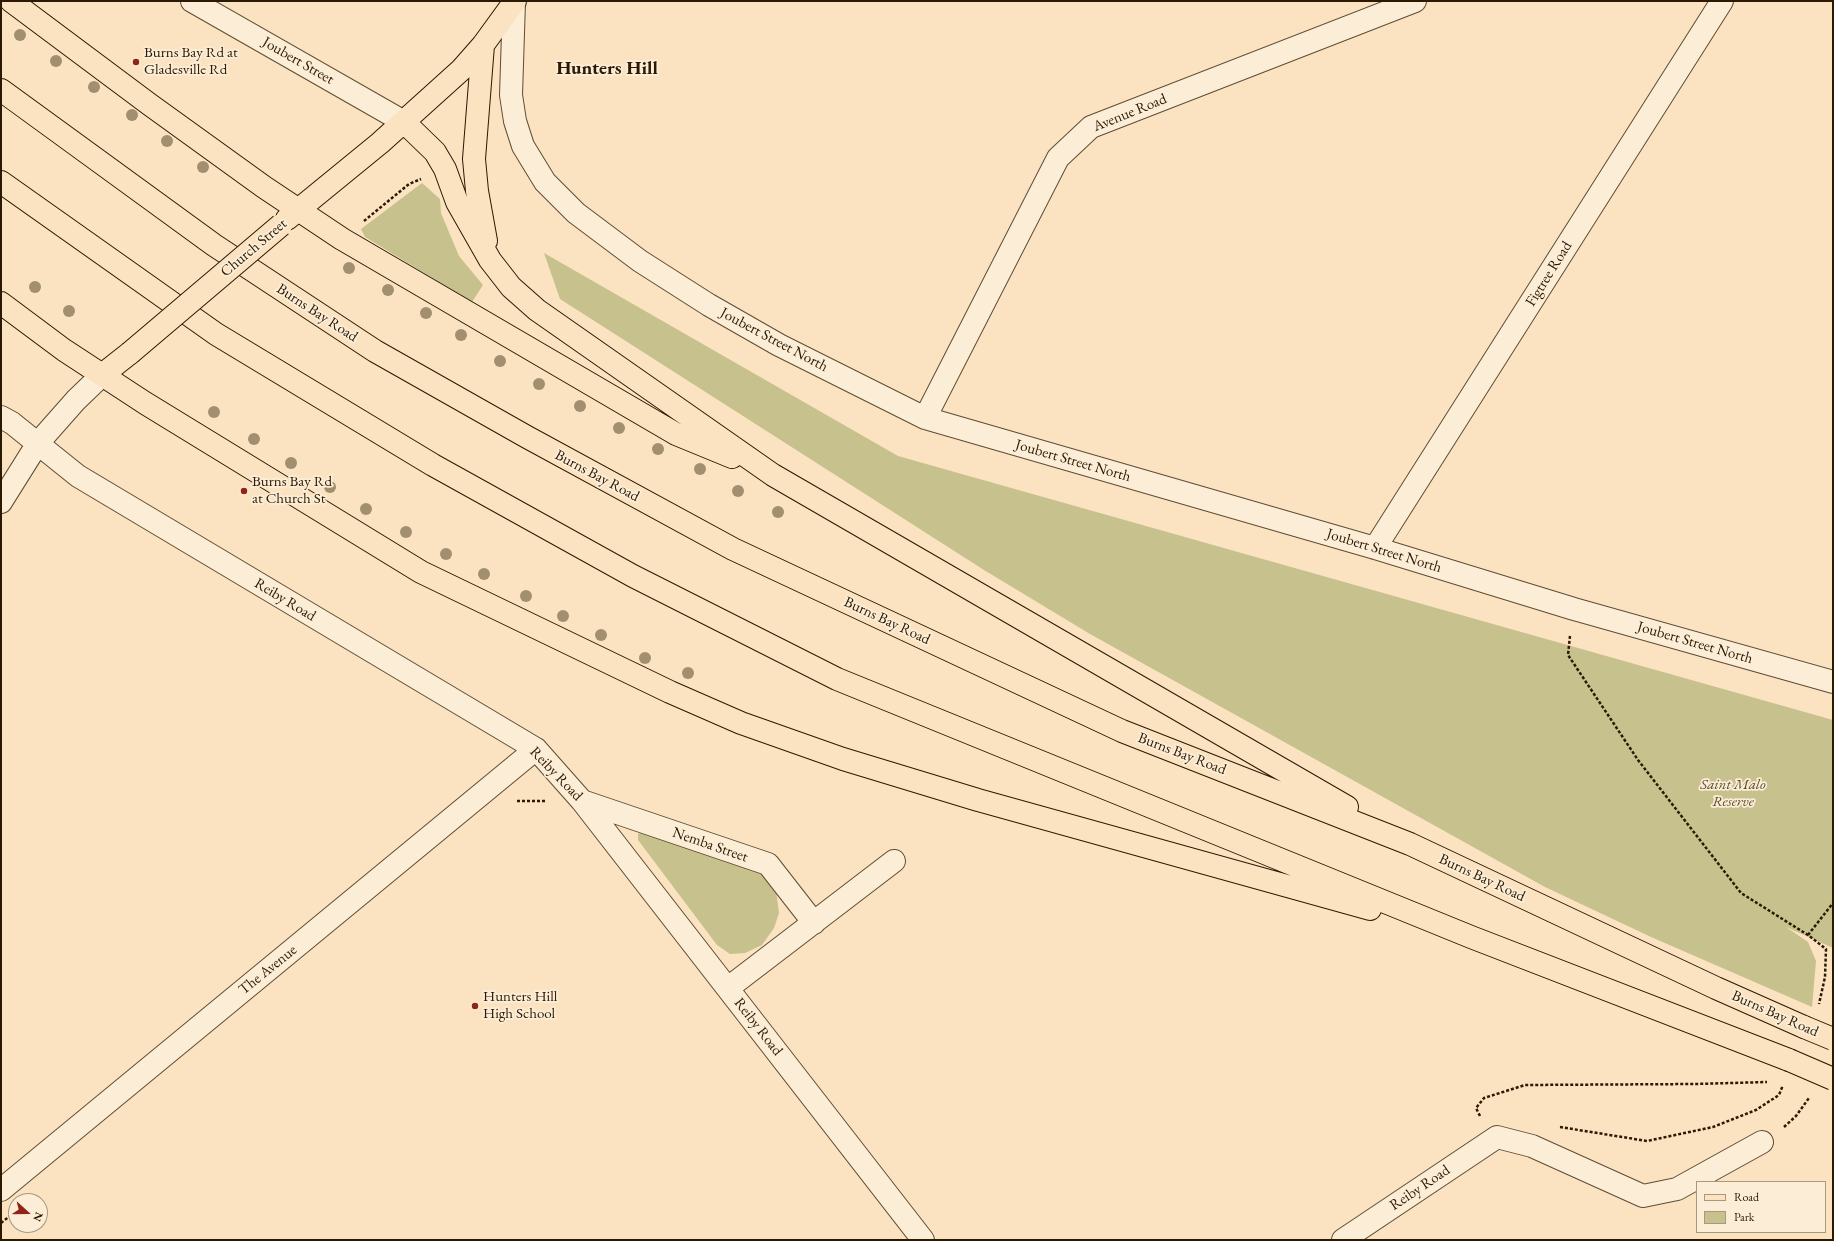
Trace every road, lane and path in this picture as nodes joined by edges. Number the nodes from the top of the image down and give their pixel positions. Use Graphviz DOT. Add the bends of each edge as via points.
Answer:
graph roads {
  1 [pos="11,1"];
  2 [pos="192,1"];
  3 [pos="1415,1"];
  4 [pos="1722,1"];
  5 [pos="515,2"];
  6 [pos="218,7"];
  7 [pos="483,45"];
  8 [pos="1,90"];
  9 [pos="404,122"];
  10 [pos="426,177"];
  11 [pos="1,182"];
  12 [pos="298,210"];
  13 [pos="358,225"];
  14 [pos="490,260"];
  15 [pos="1,302"];
  16 [pos="102,375"];
  17 [pos="1,417"];
  18 [pos="925,418"];
  19 [pos="38,444"];
  20 [pos="773,475"];
  21 [pos="1,502"];
  22 [pos="1375,548"];
  23 [pos="1833,682"];
  24 [pos="536,749"];
  25 [pos="582,801"];
  26 [pos="1410,844"];
  27 [pos="894,861"];
  28 [pos="1833,903"];
  29 [pos="814,923"];
  30 [pos="1808,935"];
  31 [pos="1471,937"];
  32 [pos="728,988"];
  33 [pos="1833,1039"];
  34 [pos="1833,1079"];
  35 [pos="1772,1082"];
  36 [pos="1497,1137"];
  37 [pos="1762,1142"];
  38 [pos="1,1190"];
  39 [pos="923,1240"];
  40 [pos="1343,1240"];
  1 -- 12 [label="main road" via="149,104"];
  2 -- 6 [label="street, Joubert Street"];
  3 -- 18 [label="street, Avenue Road" via="1091,127 1058,158"];
  4 -- 22 [label="street, Figtree Road"];
  5 -- 7 [label="main road, Church Street"];
  5 -- 18 [label="street, Joubert Street North" via="511,95 515,121 524,146 545,182 576,213 640,261 709,305 779,344"];
  6 -- 9 [label="street, Joubert Street"];
  7 -- 9 [label="main road, Church Street" via="461,70"];
  7 -- 14 [label="main road" via="474,159 477,191"];
  8 -- 26 [label="main road, Burns Bay Road" via="214,245 375,351 526,437 733,549 1122,731"];
  9 -- 12 [label="main road, Church Street"];
  9 -- 14 [label="main road" via="435,152 445,169 457,202"];
  10 -- 13 [label="path" via="409,184"];
  11 -- 31 [label="main road" via="216,334 433,465 632,576 837,679"];
  12 -- 16 [label="main road, Church Street, bridge"];
  12 -- 20 [label="main road" via="342,239 676,434"];
  14 -- 20 [label="main road" via="511,287 537,310"];
  15 -- 16 [label="main road"];
  16 -- 19 [label="street, Church Street" via="76,400"];
  16 -- 31 [label="main road" via="421,572 670,692 741,723 843,759 978,800"];
  17 -- 19 [label="street, Reiby Road"];
  18 -- 22 [label="street, Joubert Street North"];
  19 -- 21 [label="street, Church Street"];
  19 -- 24 [label="street, Reiby Road" via="78,476"];
  20 -- 26 [label="main road"];
  22 -- 23 [label="street, Joubert Street North" via="1574,609"];
  24 -- 25 [label="street, Reiby Road"];
  24 -- 38 [label="street, The Avenue"];
  25 -- 29 [label="street, Nemba Street" via="768,864"];
  25 -- 32 [label="street, Reiby Road"];
  26 -- 33 [label="main road, Burns Bay Road, bridge" via="1716,988"];
  27 -- 29 [label="street"];
  28 -- 30 [label="path"];
  29 -- 32 [label="street"];
  31 -- 34 [label="main road, bridge"];
  32 -- 39 [label="street, Reiby Road"];
  35 -- 36 [label="path" via="1524,1085 1484,1098 1476,1108 1485,1128"];
  36 -- 37 [label="street" via="1532,1146 1643,1196 1677,1189"];
  36 -- 40 [label="street, Reiby Road"];
}
